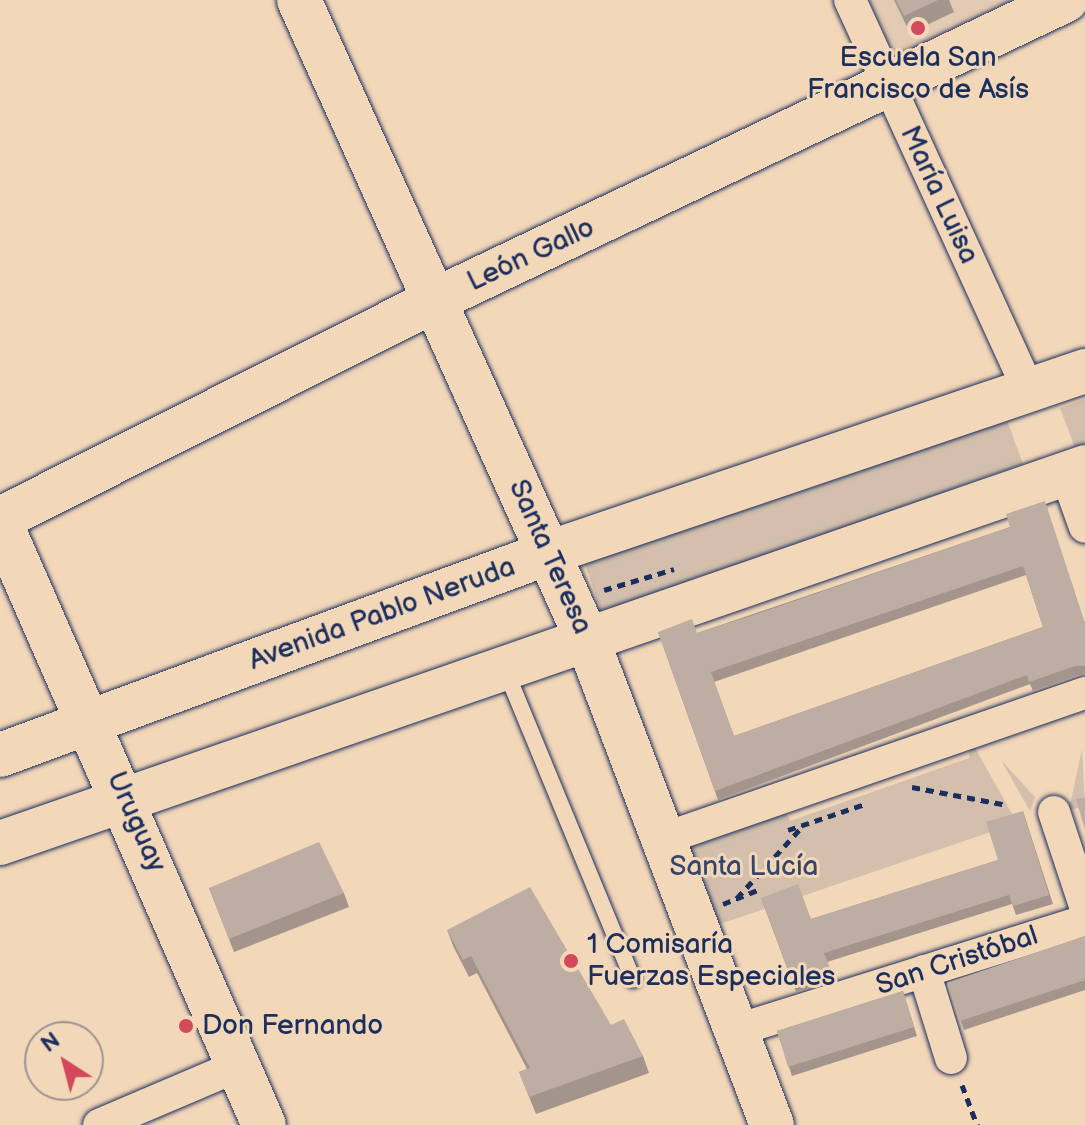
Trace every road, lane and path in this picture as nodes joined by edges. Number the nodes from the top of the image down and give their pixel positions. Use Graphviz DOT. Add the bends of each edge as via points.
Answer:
graph roads {
  1 [pos="299,0"];
  2 [pos="850,0"];
  3 [pos="1066,0"];
  4 [pos="890,87"];
  5 [pos="433,301"];
  6 [pos="1085,371"];
  7 [pos="1028,389"];
  8 [pos="1076,470"];
  9 [pos="0,520"];
  10 [pos="1085,527"];
  11 [pos="548,553"];
  12 [pos="587,639"];
  13 [pos="504,667"];
  14 [pos="1085,693"];
  15 [pos="89,724"];
  16 [pos="0,755"];
  17 [pos="912,787"];
  18 [pos="126,796"];
  19 [pos="1007,805"];
  20 [pos="1054,812"];
  21 [pos="803,827"];
  22 [pos="663,839"];
  23 [pos="0,843"];
  24 [pos="737,898"];
  25 [pos="1085,906"];
  26 [pos="1085,921"];
  27 [pos="924,971"];
  28 [pos="633,980"];
  29 [pos="737,1030"];
  30 [pos="951,1058"];
  31 [pos="242,1064"];
  32 [pos="99,1125"];
  33 [pos="264,1125"];
  34 [pos="772,1125"];
  35 [pos="977,1125"];
  1 -- 5 [label="street, Santa Teresa"];
  2 -- 4 [label="street, María Luisa"];
  3 -- 4 [label="street, León Gallo"];
  4 -- 5 [label="street, León Gallo"];
  4 -- 7 [label="street, María Luisa"];
  5 -- 9 [label="street, León Gallo"];
  5 -- 11 [label="street, Santa Teresa"];
  6 -- 7 [label="street, Avenida Pablo Neruda"];
  7 -- 11 [label="street, Avenida Pablo Neruda"];
  8 -- 10 [label="street"];
  8 -- 12 [label="street"];
  9 -- 15 [label="street, Uruguay"];
  11 -- 12 [label="street, Santa Teresa"];
  11 -- 15 [label="street, Avenida Pablo Neruda"];
  12 -- 13 [label="street"];
  12 -- 22 [label="street, Santa Teresa"];
  13 -- 18 [label="street"];
  13 -- 28 [label="lane"];
  14 -- 22 [label="street"];
  15 -- 16 [label="street, Avenida Pablo Neruda"];
  15 -- 18 [label="street, Uruguay"];
  17 -- 19 [label="path"];
  18 -- 23 [label="street"];
  18 -- 31 [label="street, Uruguay"];
  20 -- 25 [label="street"];
  21 -- 24 [label="path"];
  22 -- 29 [label="street, Santa Teresa"];
  26 -- 27 [label="street, San Cristóbal"];
  27 -- 29 [label="street, San Cristóbal"];
  27 -- 30 [label="street"];
  29 -- 34 [label="street, Santa Teresa"];
  30 -- 35 [label="path"];
  31 -- 32 [label="street"];
  31 -- 33 [label="street, Uruguay"];
}
